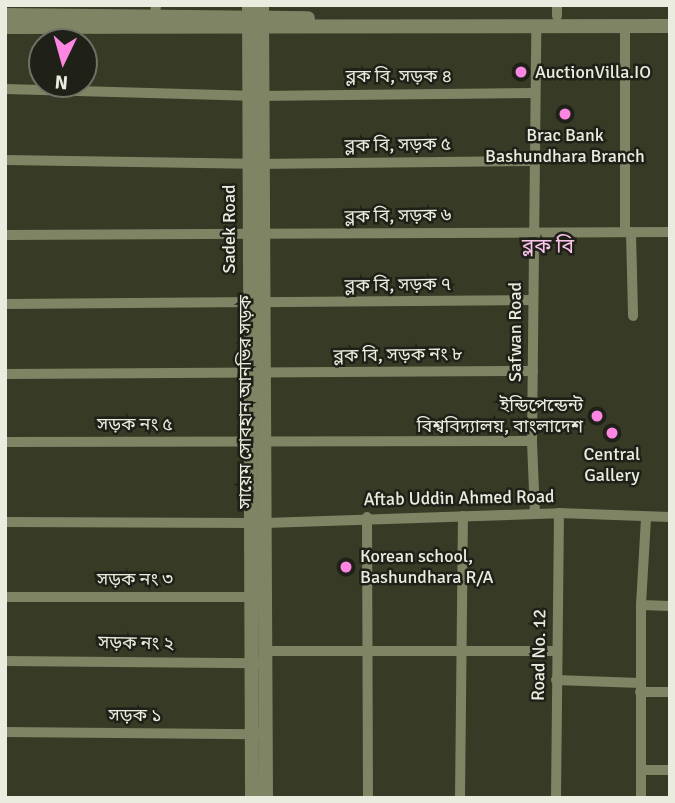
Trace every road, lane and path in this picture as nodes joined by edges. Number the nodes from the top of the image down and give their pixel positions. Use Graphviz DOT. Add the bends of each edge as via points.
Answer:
graph roads {
  1 [pos="62,10"];
  2 [pos="155,11"];
  3 [pos="557,11"];
  4 [pos="5,15"];
  5 [pos="670,16"];
  6 [pos="256,17"];
  7 [pos="625,24"];
  8 [pos="536,25"];
  9 [pos="670,26"];
  10 [pos="5,27"];
  11 [pos="5,89"];
  12 [pos="534,93"];
  13 [pos="256,95"];
  14 [pos="5,160"];
  15 [pos="534,161"];
  16 [pos="256,164"];
  17 [pos="533,232"];
  18 [pos="628,232"];
  19 [pos="670,232"];
  20 [pos="5,235"];
  21 [pos="256,236"];
  22 [pos="533,300"];
  23 [pos="5,304"];
  24 [pos="248,304"];
  25 [pos="264,304"];
  26 [pos="633,316"];
  27 [pos="533,371"];
  28 [pos="5,374"];
  29 [pos="248,374"];
  30 [pos="264,374"];
  31 [pos="532,441"];
  32 [pos="5,442"];
  33 [pos="257,442"];
  34 [pos="535,513"];
  35 [pos="559,513"];
  36 [pos="463,516"];
  37 [pos="367,517"];
  38 [pos="646,517"];
  39 [pos="670,517"];
  40 [pos="5,522"];
  41 [pos="257,523"];
  42 [pos="5,597"];
  43 [pos="258,597"];
  44 [pos="641,605"];
  45 [pos="670,606"];
  46 [pos="366,652"];
  47 [pos="556,652"];
  48 [pos="461,653"];
  49 [pos="261,659"];
  50 [pos="5,661"];
  51 [pos="556,680"];
  52 [pos="640,688"];
  53 [pos="670,692"];
  54 [pos="5,732"];
  55 [pos="258,734"];
  56 [pos="643,770"];
  57 [pos="670,770"];
  58 [pos="252,798"];
  59 [pos="266,798"];
  60 [pos="368,798"];
  61 [pos="460,798"];
  62 [pos="556,798"];
  63 [pos="641,798"];
  1 -- 2 [label="street"];
  1 -- 4 [label="street"];
  2 -- 6 [label="street"];
  3 -- 5 [label="street"];
  3 -- 6 [label="street"];
  6 -- 8 [label="street"];
  6 -- 10 [label="street"];
  6 -- 13 [label="street, সায়েম সোবহান আনভির সড়ক"];
  7 -- 8 [label="street"];
  7 -- 9 [label="street"];
  7 -- 18 [label="street"];
  8 -- 12 [label="street, Safwan Road"];
  11 -- 13 [label="street, ব্লক বি, সড়ক ৪"];
  12 -- 13 [label="street, ব্লক বি, সড়ক ৪"];
  12 -- 15 [label="street, Safwan Road"];
  13 -- 16 [label="street, সায়েম সোবহান আনভির সড়ক"];
  14 -- 16 [label="street, ব্লক বি, সড়ক ৫"];
  15 -- 16 [label="street, ব্লক বি, সড়ক ৫"];
  15 -- 17 [label="street, Safwan Road"];
  16 -- 21 [label="street, সায়েম সোবহান আনভির সড়ক"];
  17 -- 18 [label="street, ব্লক বি, সড়ক ৬"];
  17 -- 21 [label="street, ব্লক বি, সড়ক ৬"];
  17 -- 22 [label="street, Safwan Road"];
  18 -- 19 [label="street, ব্লক বি, সড়ক ৬"];
  18 -- 26 [label="street"];
  20 -- 21 [label="street, ব্লক বি, সড়ক ৬"];
  21 -- 24 [label="street, Sadek Road"];
  21 -- 25 [label="street, সায়েম সোবহান আনভির সড়ক"];
  22 -- 25 [label="street, ব্লক বি, সড়ক ৭"];
  22 -- 27 [label="street, Safwan Road"];
  23 -- 24 [label="street, ব্লক বি, সড়ক ৭"];
  24 -- 25 [label="street, ব্লক বি, সড়ক ৭"];
  24 -- 29 [label="street, Sadek Road"];
  25 -- 30 [label="street, সায়েম সোবহান আনভির সড়ক"];
  27 -- 30 [label="street, ব্লক বি, সড়ক নং ৮"];
  27 -- 31 [label="street, Safwan Road"];
  28 -- 29 [label="street, ব্লক বি, সড়ক নং ৮"];
  29 -- 30 [label="street, ব্লক বি, সড়ক নং ৮"];
  29 -- 33 [label="street, Sadek Road"];
  30 -- 33 [label="street, সায়েম সোবহান আনভির সড়ক"];
  31 -- 33 [label="street, সড়ক নং ৫"];
  31 -- 34 [label="street, Safwan Road"];
  32 -- 33 [label="street, সড়ক নং ৫"];
  33 -- 41 [label="street, সায়েম সোবহান আনভির সড়ক"];
  34 -- 35 [label="street, Aftab Uddin Ahmed Road"];
  34 -- 36 [label="street, Aftab Uddin Ahmed Road"];
  35 -- 38 [label="street, Aftab Uddin Ahmed Road"];
  35 -- 47 [label="street, Road No. 12"];
  36 -- 37 [label="street, Aftab Uddin Ahmed Road"];
  36 -- 48 [label="street"];
  37 -- 41 [label="street, Aftab Uddin Ahmed Road"];
  37 -- 46 [label="street"];
  38 -- 39 [label="street, Aftab Uddin Ahmed Road"];
  38 -- 44 [label="street"];
  40 -- 41 [label="street, Aftab Uddin Ahmed Road"];
  41 -- 43 [label="street, সায়েম সোবহান আনভির সড়ক"];
  42 -- 43 [label="street, সড়ক নং ৩"];
  43 -- 49 [label="street, সায়েম সোবহান আনভির সড়ক"];
  44 -- 45 [label="street"];
  44 -- 52 [label="street"];
  46 -- 48 [label="street, সড়ক নং ২"];
  46 -- 49 [label="street, সড়ক নং ২"];
  46 -- 60 [label="street"];
  47 -- 48 [label="street, সড়ক নং ২"];
  47 -- 51 [label="street, Road No. 12"];
  48 -- 61 [label="street"];
  49 -- 50 [label="street, সড়ক নং ২"];
  49 -- 55 [label="street, সায়েম সোবহান আনভির সড়ক"];
  51 -- 52 [label="street"];
  51 -- 62 [label="street, Road No. 12"];
  52 -- 53 [label="street"];
  52 -- 56 [label="street"];
  54 -- 55 [label="street, সড়ক ১"];
  55 -- 58 [label="street, সায়েম সোবহান আনভির সড়ক"];
  55 -- 59 [label="street, সায়েম সোবহান আনভির সড়ক"];
  56 -- 57 [label="street"];
  56 -- 63 [label="street"];
}
